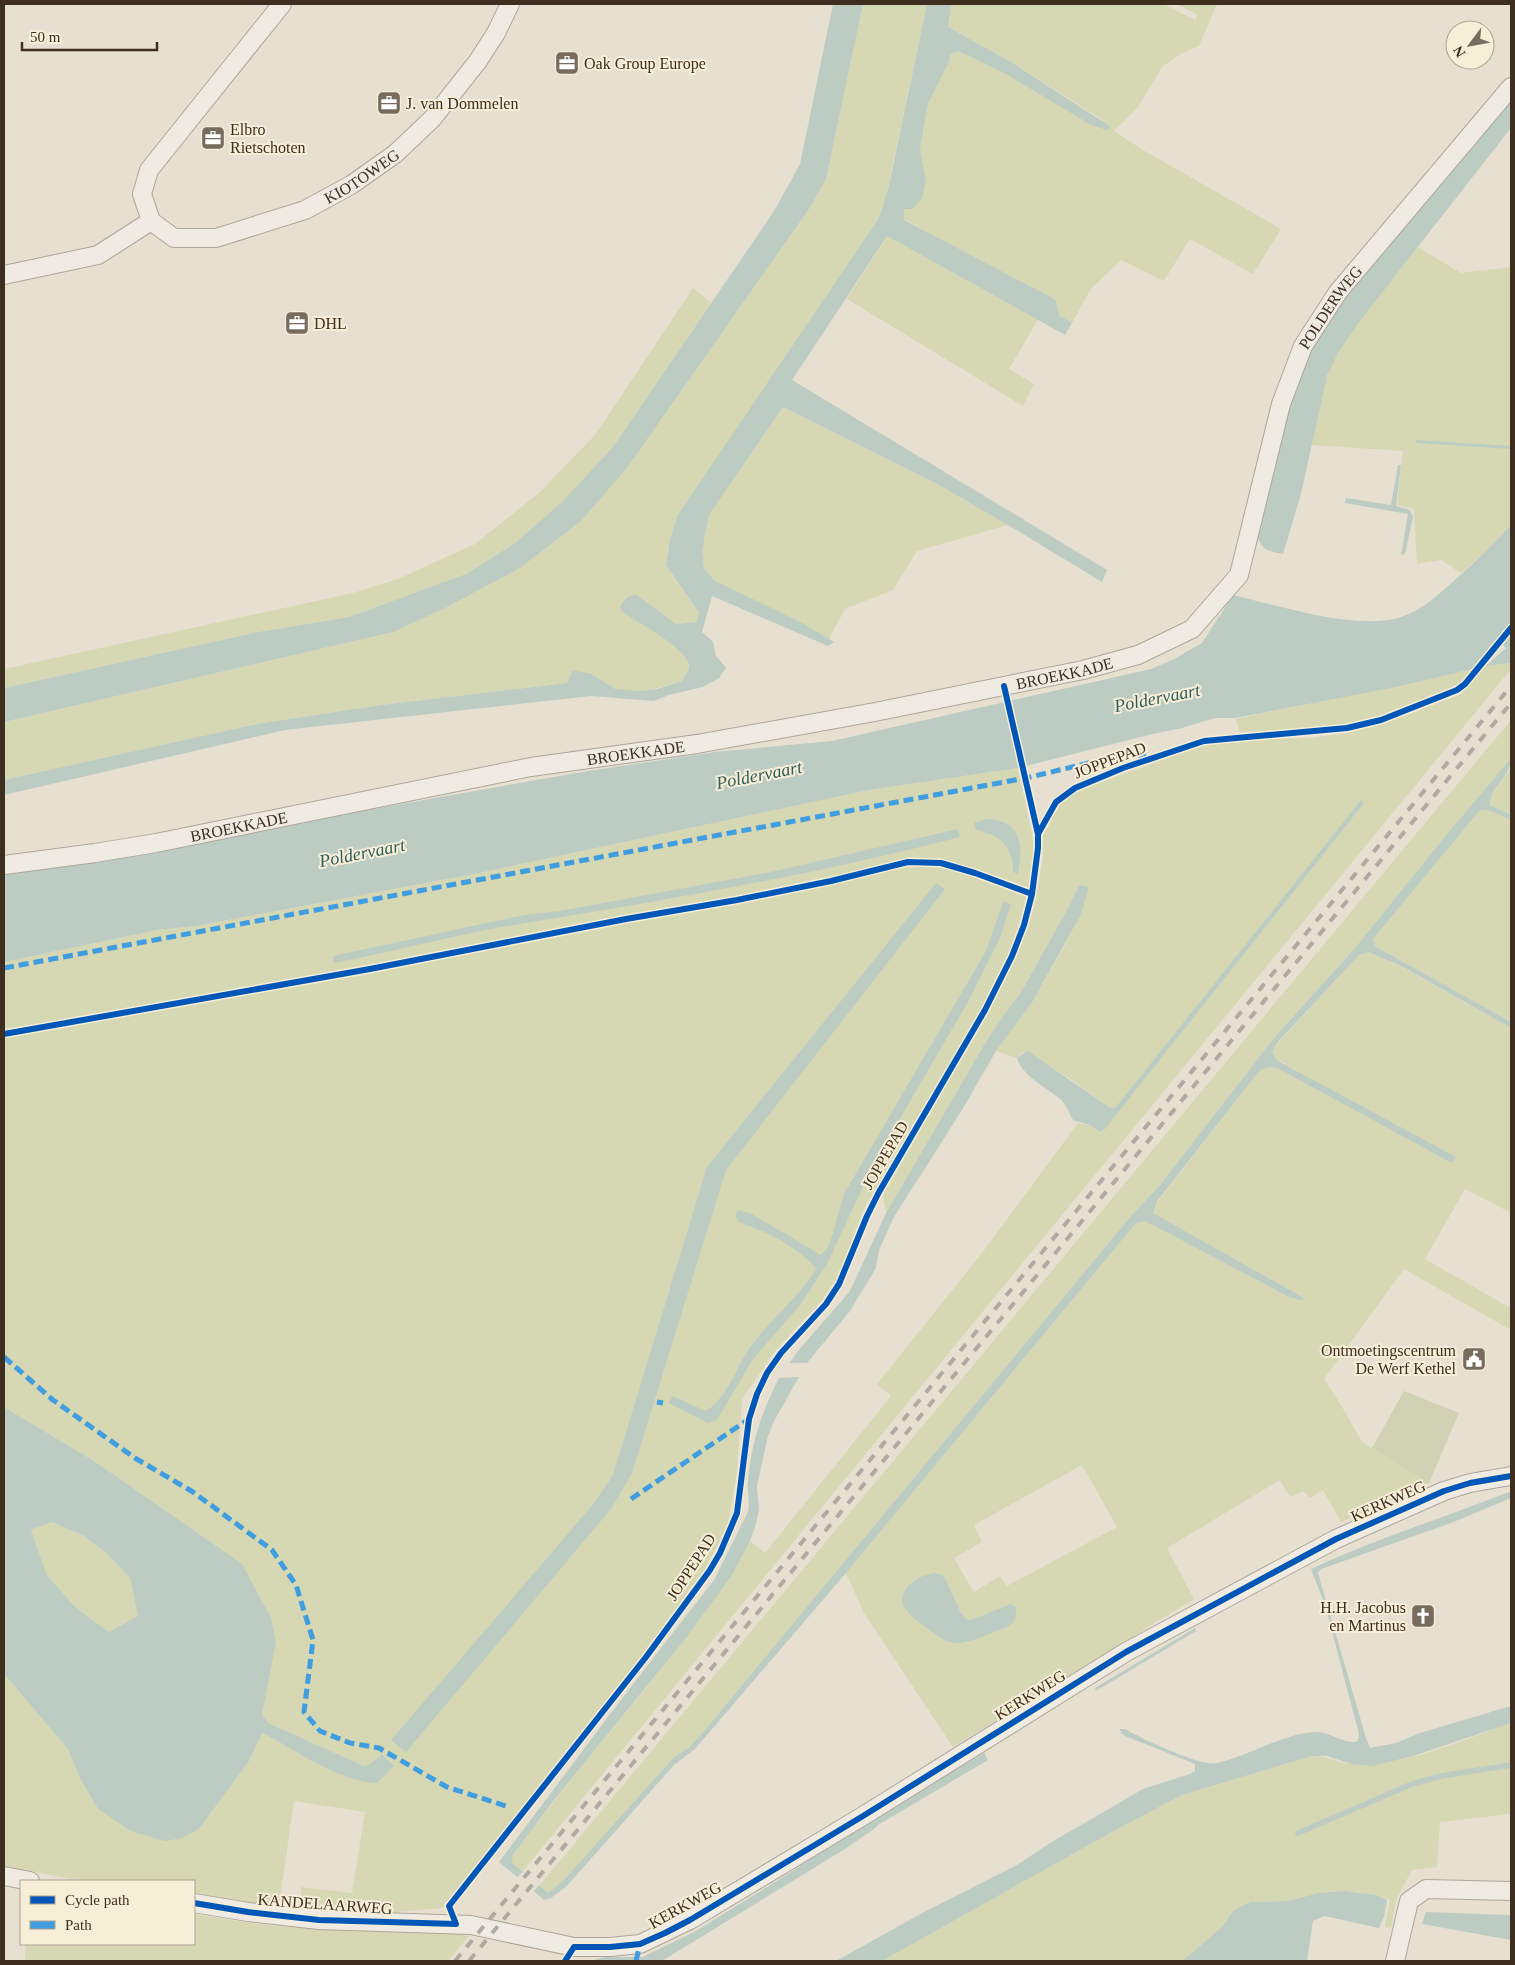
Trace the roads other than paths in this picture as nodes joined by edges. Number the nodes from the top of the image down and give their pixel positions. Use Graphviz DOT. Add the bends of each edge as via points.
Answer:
graph roads {
  1 [pos="282,4"];
  2 [pos="510,4"];
  3 [pos="1511,87"];
  4 [pos="151,221"];
  5 [pos="4,275"];
  6 [pos="1239,574"];
  7 [pos="4,865"];
  8 [pos="1511,1476"];
  9 [pos="4,1876"];
  10 [pos="25,1880"];
  11 [pos="1511,1891"];
  12 [pos="195,1903"];
  13 [pos="530,1937"];
  14 [pos="569,1954"];
  15 [pos="1395,1961"];
  1 -- 4 [label="street" via="149,170 142,194"];
  2 -- 4 [label="street, KIOTOWEG" via="478,61 442,108 395,154 352,185 305,210 216,238 174,238"];
  3 -- 6 [label="street, POLDERWEG" via="1338,292 1303,346 1281,404"];
  4 -- 5 [label="street" via="98,255"];
  6 -- 7 [label="street, BROEKKADE" via="1192,629 1138,655 1083,670 696,744 531,767 156,843"];
  8 -- 14 [label="street, KERKWEG" via="1470,1482 1336,1539 1126,1652 665,1933 640,1944"];
  9 -- 10 [label="street"];
  11 -- 15 [label="street" via="1426,1889 1409,1901"];
  12 -- 13 [label="street, KANDELAARWEG" via="319,1920 471,1925"];
  13 -- 14 [label="street, KERKWEG"];
}
